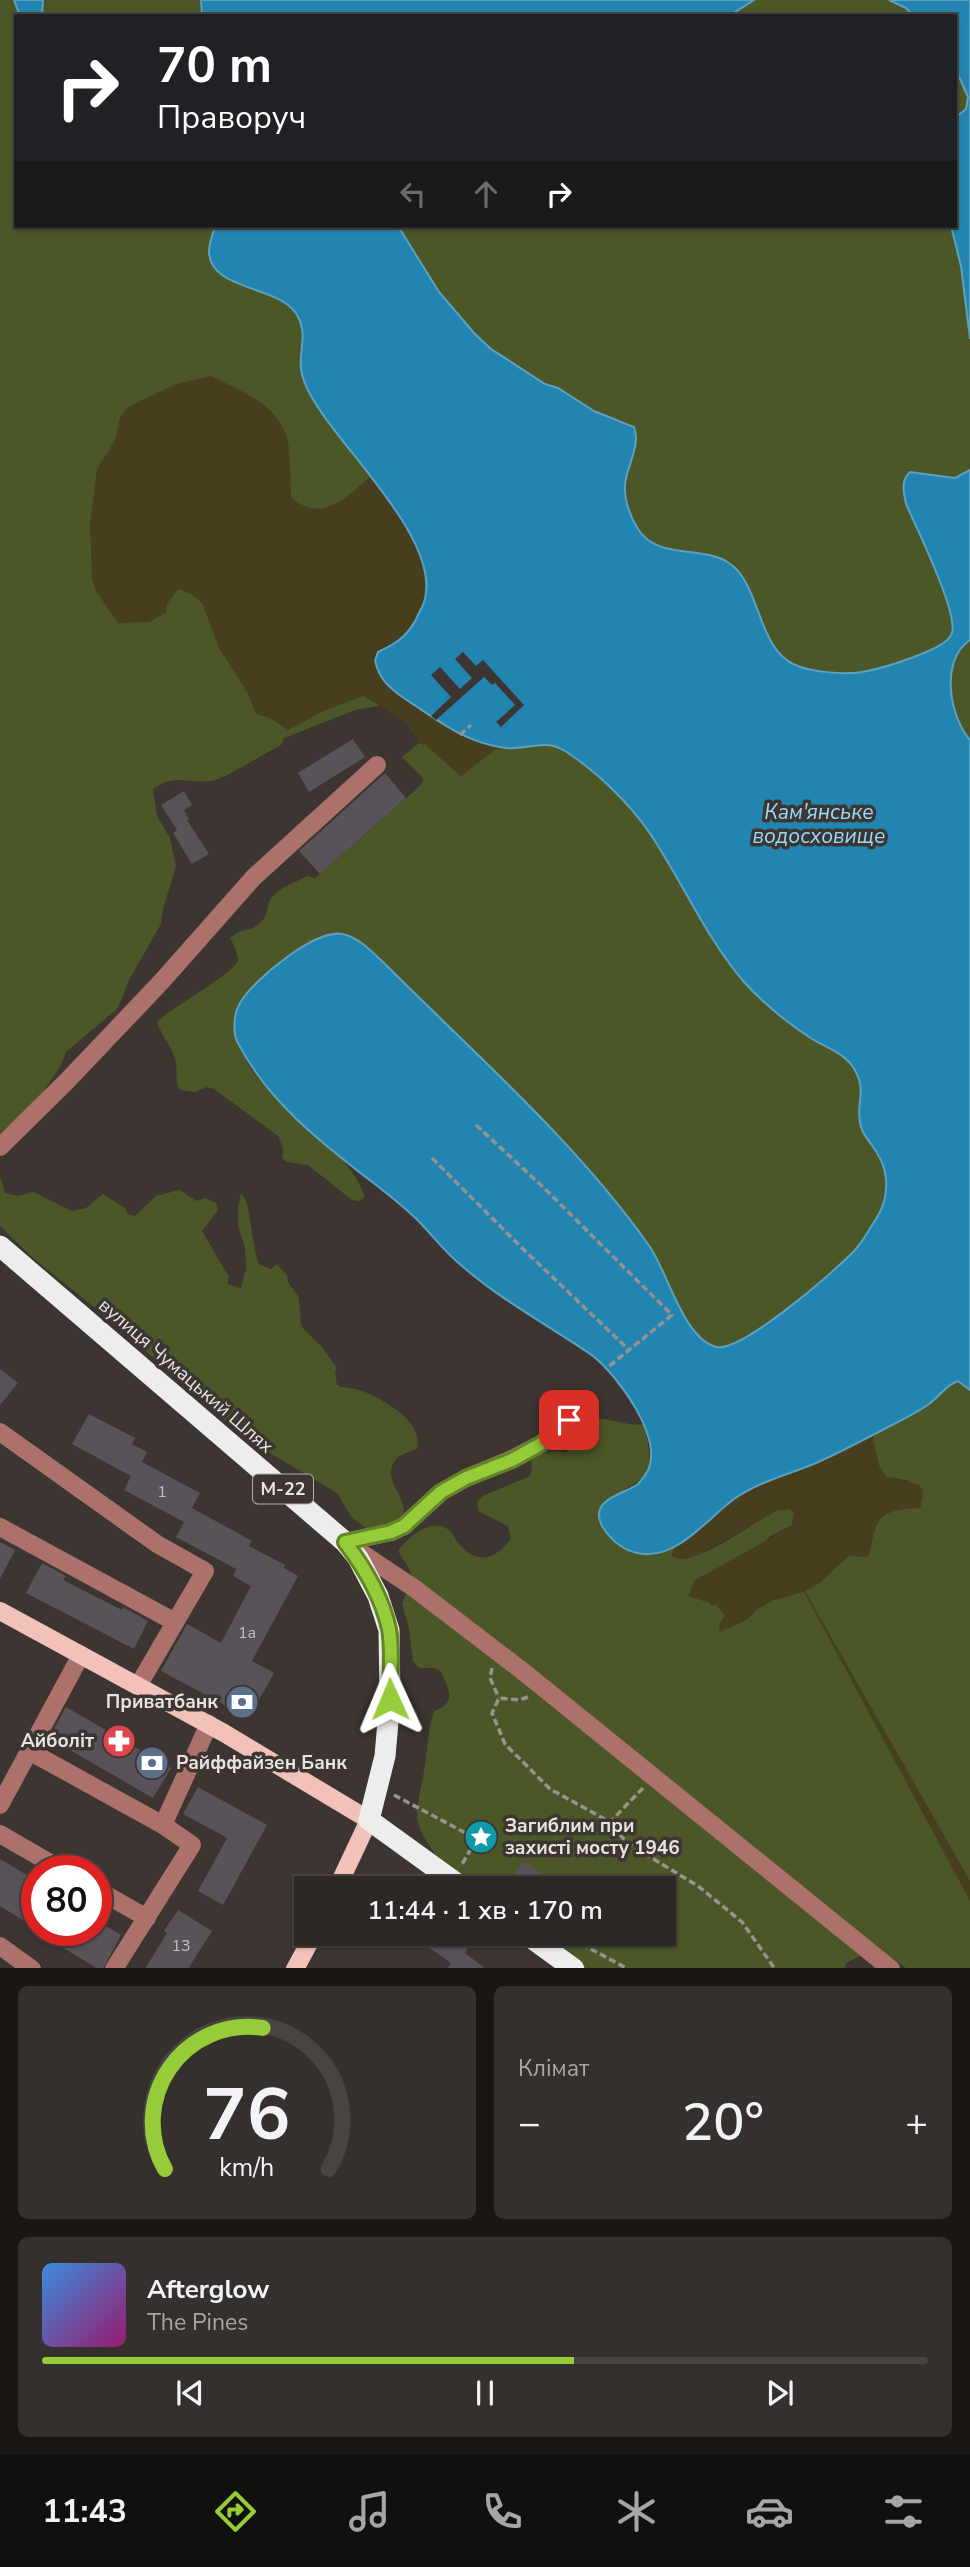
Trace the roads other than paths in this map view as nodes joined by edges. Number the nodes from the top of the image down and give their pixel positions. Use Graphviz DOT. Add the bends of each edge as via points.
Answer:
graph roads {
  1 [pos="377,765"];
  2 [pos="0,1147"];
  3 [pos="0,1246"];
  4 [pos="569,1420"];
  5 [pos="0,1432"];
  6 [pos="0,1527"];
  7 [pos="345,1542"];
  8 [pos="0,1611"];
  9 [pos="176,1622"];
  10 [pos="81,1655"];
  11 [pos="138,1686"];
  12 [pos="209,1724"];
  13 [pos="29,1751"];
  14 [pos="0,1805"];
  15 [pos="369,1820"];
  16 [pos="163,1825"];
  17 [pos="0,1834"];
  18 [pos="36,1855"];
  19 [pos="343,1876"];
  20 [pos="446,1876"];
  21 [pos="112,1898"];
  22 [pos="147,1918"];
  23 [pos="0,1946"];
  24 [pos="307,1946"];
  25 [pos="542,1946"];
  26 [pos="31,1968"];
  27 [pos="115,1968"];
  28 [pos="296,1968"];
  29 [pos="573,1968"];
  30 [pos="890,1968"];
  1 -- 2 [label="street" via="254,877 162,981"];
  3 -- 7 [label="highway, вулиця Чумацький Шлях / М-22"];
  4 -- 7 [label="street" via="541,1444 441,1492 404,1526"];
  5 -- 9 [label="street" via="157,1544 205,1571"];
  6 -- 9 [label="street"];
  7 -- 15 [label="highway, вулиця Чумацький Шлях / М-22" via="378,1596 389,1630 385,1756"];
  7 -- 30 [label="street" via="414,1588 541,1685"];
  8 -- 10 [label="main road"];
  9 -- 11 [label="street"];
  10 -- 11 [label="main road"];
  10 -- 13 [label="street"];
  11 -- 12 [label="main road"];
  12 -- 15 [label="main road"];
  12 -- 16 [label="street"];
  13 -- 14 [label="street"];
  13 -- 16 [label="street"];
  15 -- 19 [label="main road"];
  15 -- 20 [label="highway"];
  16 -- 22 [label="street" via="192,1845"];
  17 -- 18 [label="street"];
  21 -- 22 [label="street"];
  22 -- 27 [label="street"];
  23 -- 26 [label="street"];
  24 -- 28 [label="main road"];
  25 -- 29 [label="highway"];
}
